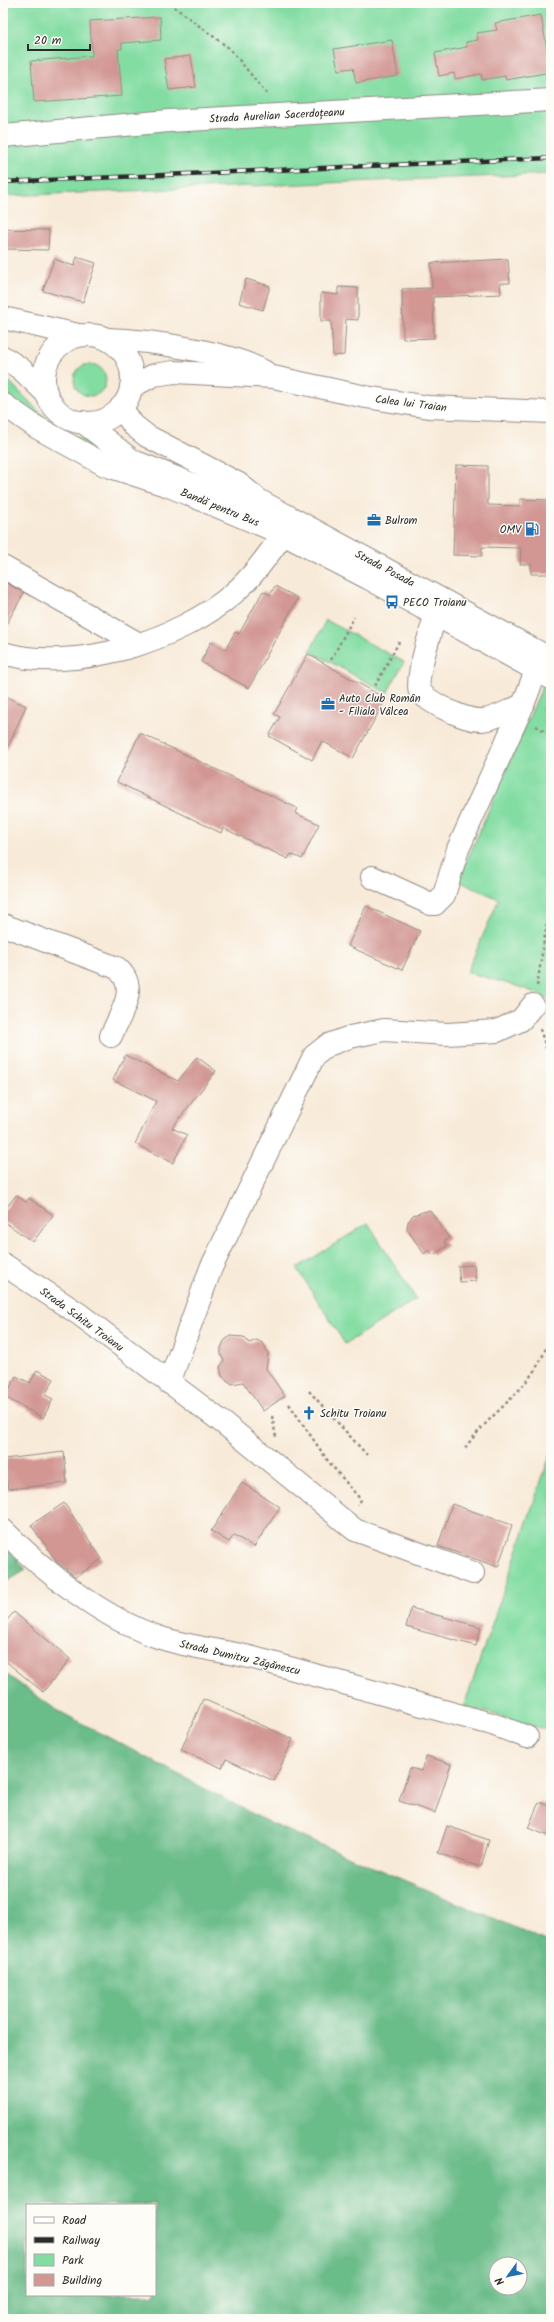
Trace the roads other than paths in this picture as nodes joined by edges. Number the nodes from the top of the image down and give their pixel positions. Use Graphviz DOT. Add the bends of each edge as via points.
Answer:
graph roads {
  1 [pos="551,100"];
  2 [pos="3,136"];
  3 [pos="3,318"];
  4 [pos="78,335"];
  5 [pos="107,339"];
  6 [pos="3,357"];
  7 [pos="273,377"];
  8 [pos="131,387"];
  9 [pos="45,392"];
  10 [pos="3,404"];
  11 [pos="121,407"];
  12 [pos="551,412"];
  13 [pos="83,422"];
  14 [pos="260,501"];
  15 [pos="289,526"];
  16 [pos="3,567"];
  17 [pos="439,607"];
  18 [pos="139,644"];
  19 [pos="3,653"];
  20 [pos="545,665"];
  21 [pos="523,705"];
  22 [pos="372,877"];
  23 [pos="3,925"];
  24 [pos="533,1005"];
  25 [pos="111,1036"];
  26 [pos="3,1264"];
  27 [pos="164,1379"];
  28 [pos="3,1530"];
  29 [pos="473,1573"];
  30 [pos="527,1737"];
  1 -- 2 [label="street, Strada Aurelian Sacerdoțeanu" via="128,124"];
  3 -- 4 [label="street"];
  4 -- 5 [label="street" via="93,334"];
  4 -- 9 [label="street" via="64,340 53,350 46,363 43,378"];
  5 -- 7 [label="street, Calea lui Traian" via="138,339 230,359 256,367"];
  5 -- 8 [label="street" via="128,359 132,373"];
  6 -- 9 [label="street" via="21,369"];
  7 -- 8 [label="street, Calea lui Traian" via="174,372 154,375"];
  7 -- 12 [label="street, Calea lui Traian" via="366,397 429,406"];
  8 -- 11 [label="street"];
  9 -- 13 [label="street" via="52,406 63,416"];
  10 -- 15 [label="street, Bandă pentru Bus" via="36,427 105,465"];
  11 -- 13 [label="street" via="105,420"];
  11 -- 14 [label="street, Strada Posada" via="133,425 147,436 239,484"];
  13 -- 14 [label="street, Strada Posada" via="133,461 197,486"];
  14 -- 15 [label="street, Strada Posada"];
  15 -- 17 [label="street, Strada Posada"];
  15 -- 18 [label="street" via="239,588 212,610 168,635"];
  16 -- 18 [label="street"];
  17 -- 20 [label="street, Strada Posada"];
  17 -- 21 [label="street" via="419,684 423,695 451,711 476,720 487,719"];
  18 -- 19 [label="street" via="61,658 17,657"];
  20 -- 21 [label="street"];
  21 -- 22 [label="street" via="458,850 444,895 440,900 430,904"];
  23 -- 25 [label="street" via="117,968 126,976 130,988"];
  24 -- 27 [label="street" via="521,1020 497,1031 447,1034 384,1030 350,1036 328,1045 314,1056 211,1268"];
  26 -- 27 [label="street, Strada Schitu Troianu" via="79,1314"];
  27 -- 29 [label="street, Strada Schitu Troianu" via="356,1530"];
  28 -- 30 [label="street, Strada Dumitru Zăgănescu" via="22,1550 51,1572 113,1618 136,1629 201,1649 258,1659 492,1724"];
}
